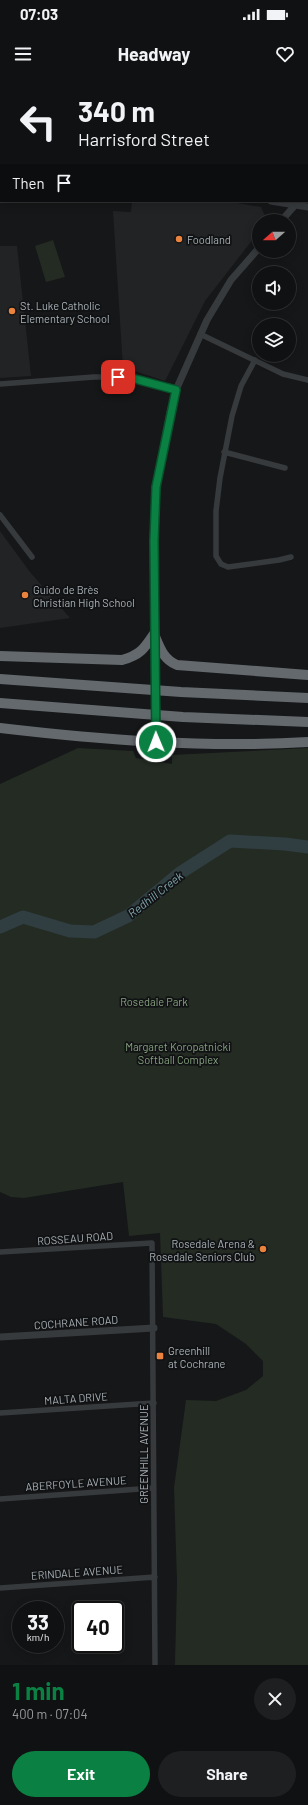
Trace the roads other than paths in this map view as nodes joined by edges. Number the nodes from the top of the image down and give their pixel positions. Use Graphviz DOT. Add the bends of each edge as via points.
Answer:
graph roads {
  1 [pos="284,202"];
  2 [pos="296,203"];
  3 [pos="308,207"];
  4 [pos="287,214"];
  5 [pos="252,256"];
  6 [pos="200,334"];
  7 [pos="252,359"];
  8 [pos="254,362"];
  9 [pos="259,362"];
  10 [pos="308,380"];
  11 [pos="0,384"];
  12 [pos="176,390"];
  13 [pos="224,452"];
  14 [pos="285,468"];
  15 [pos="0,515"];
  16 [pos="32,557"];
  17 [pos="291,557"];
  18 [pos="154,634"];
  19 [pos="0,656"];
  20 [pos="308,675"];
  21 [pos="0,679"];
  22 [pos="308,698"];
  23 [pos="0,704"];
  24 [pos="308,722"];
  25 [pos="0,728"];
  26 [pos="156,742"];
  27 [pos="308,742"];
  28 [pos="152,1243"];
  29 [pos="0,1252"];
  30 [pos="154,1328"];
  31 [pos="0,1337"];
  32 [pos="154,1403"];
  33 [pos="0,1413"];
  34 [pos="154,1488"];
  35 [pos="0,1498"];
  36 [pos="155,1577"];
  37 [pos="0,1588"];
  38 [pos="155,1665"];
  1 -- 2 [label="street"];
  2 -- 3 [label="street"];
  2 -- 4 [label="street"];
  5 -- 6 [label="street" via="231,280"];
  6 -- 7 [label="street"];
  6 -- 12 [label="street"];
  8 -- 13 [label="street" via="241,386"];
  9 -- 10 [label="street" via="283,374"];
  11 -- 12 [label="street" via="128,377"];
  12 -- 18 [label="street" via="156,487"];
  13 -- 14 [label="street"];
  13 -- 17 [label="street" via="216,511 216,556 221,564 228,567"];
  15 -- 16 [label="street"];
  18 -- 19 [label="highway" via="144,650 122,660"];
  18 -- 20 [label="highway" via="162,654 169,662 177,665"];
  18 -- 26 [label="street, bridge"];
  21 -- 22 [label="highway"];
  23 -- 24 [label="highway"];
  25 -- 26 [label="highway"];
  26 -- 27 [label="highway" via="229,745"];
  28 -- 29 [label="street, ROSSEAU ROAD"];
  28 -- 30 [label="street, GREENHILL AVENUE"];
  30 -- 31 [label="street, COCHRANE ROAD"];
  30 -- 32 [label="street, GREENHILL AVENUE"];
  32 -- 33 [label="street, MALTA DRIVE"];
  32 -- 34 [label="street, GREENHILL AVENUE"];
  34 -- 35 [label="street, ABERFOYLE AVENUE"];
  34 -- 36 [label="street, GREENHILL AVENUE"];
  36 -- 37 [label="street, ERINDALE AVENUE"];
  36 -- 38 [label="street, GREENHILL AVENUE"];
}
